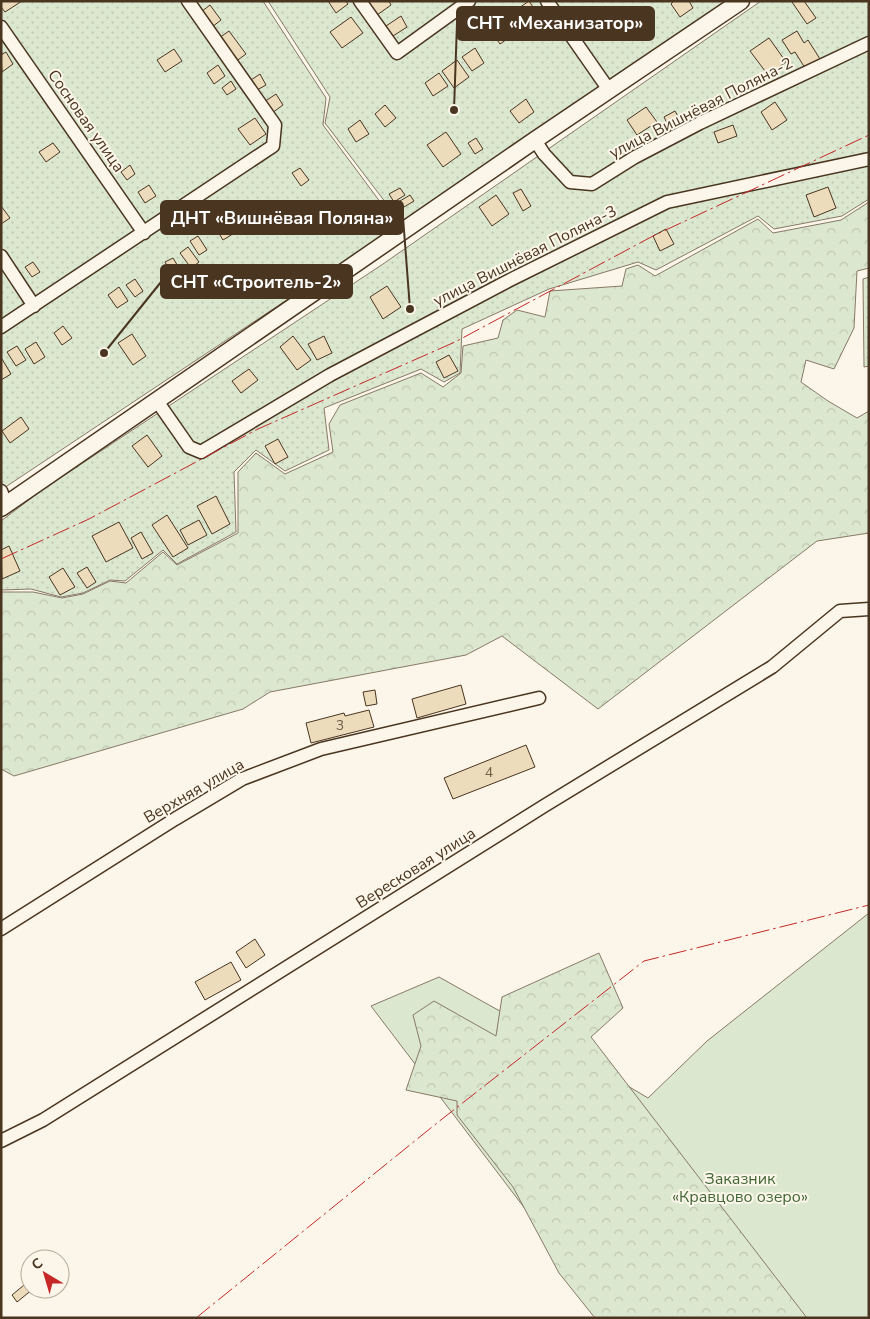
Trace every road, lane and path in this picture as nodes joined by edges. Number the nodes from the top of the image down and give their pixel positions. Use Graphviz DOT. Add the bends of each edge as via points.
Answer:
graph roads {
  1 [pos="188,1"];
  2 [pos="360,1"];
  3 [pos="469,1"];
  4 [pos="548,1"];
  5 [pos="741,1"];
  6 [pos="1,27"];
  7 [pos="869,43"];
  8 [pos="609,90"];
  9 [pos="534,140"];
  10 [pos="869,159"];
  11 [pos="144,233"];
  12 [pos="1,256"];
  13 [pos="34,306"];
  14 [pos="1,327"];
  15 [pos="157,401"];
  16 [pos="3,501"];
  17 [pos="869,609"];
  18 [pos="538,698"];
  19 [pos="1,929"];
  20 [pos="1,1141"];
  1 -- 11 [label="street" via="275,125 273,146"];
  2 -- 3 [label="street" via="396,54"];
  4 -- 8 [label="street"];
  5 -- 8 [label="main road"];
  6 -- 11 [label="street, Сосновая улица"];
  7 -- 9 [label="street, улица Вишнёвая Поляна-2" via="700,123 634,157 592,184 570,182"];
  8 -- 9 [label="main road"];
  9 -- 15 [label="main road"];
  10 -- 15 [label="street, улица Вишнёвая Поляна-3" via="667,202 330,375 201,452 189,447"];
  11 -- 13 [label="street"];
  12 -- 13 [label="street"];
  13 -- 14 [label="street"];
  15 -- 16 [label="main road"];
  17 -- 20 [label="street, Вересковая улица" via="840,611 772,668 544,806 43,1120"];
  18 -- 19 [label="street, Верхняя улица" via="321,749 242,779"];
}
